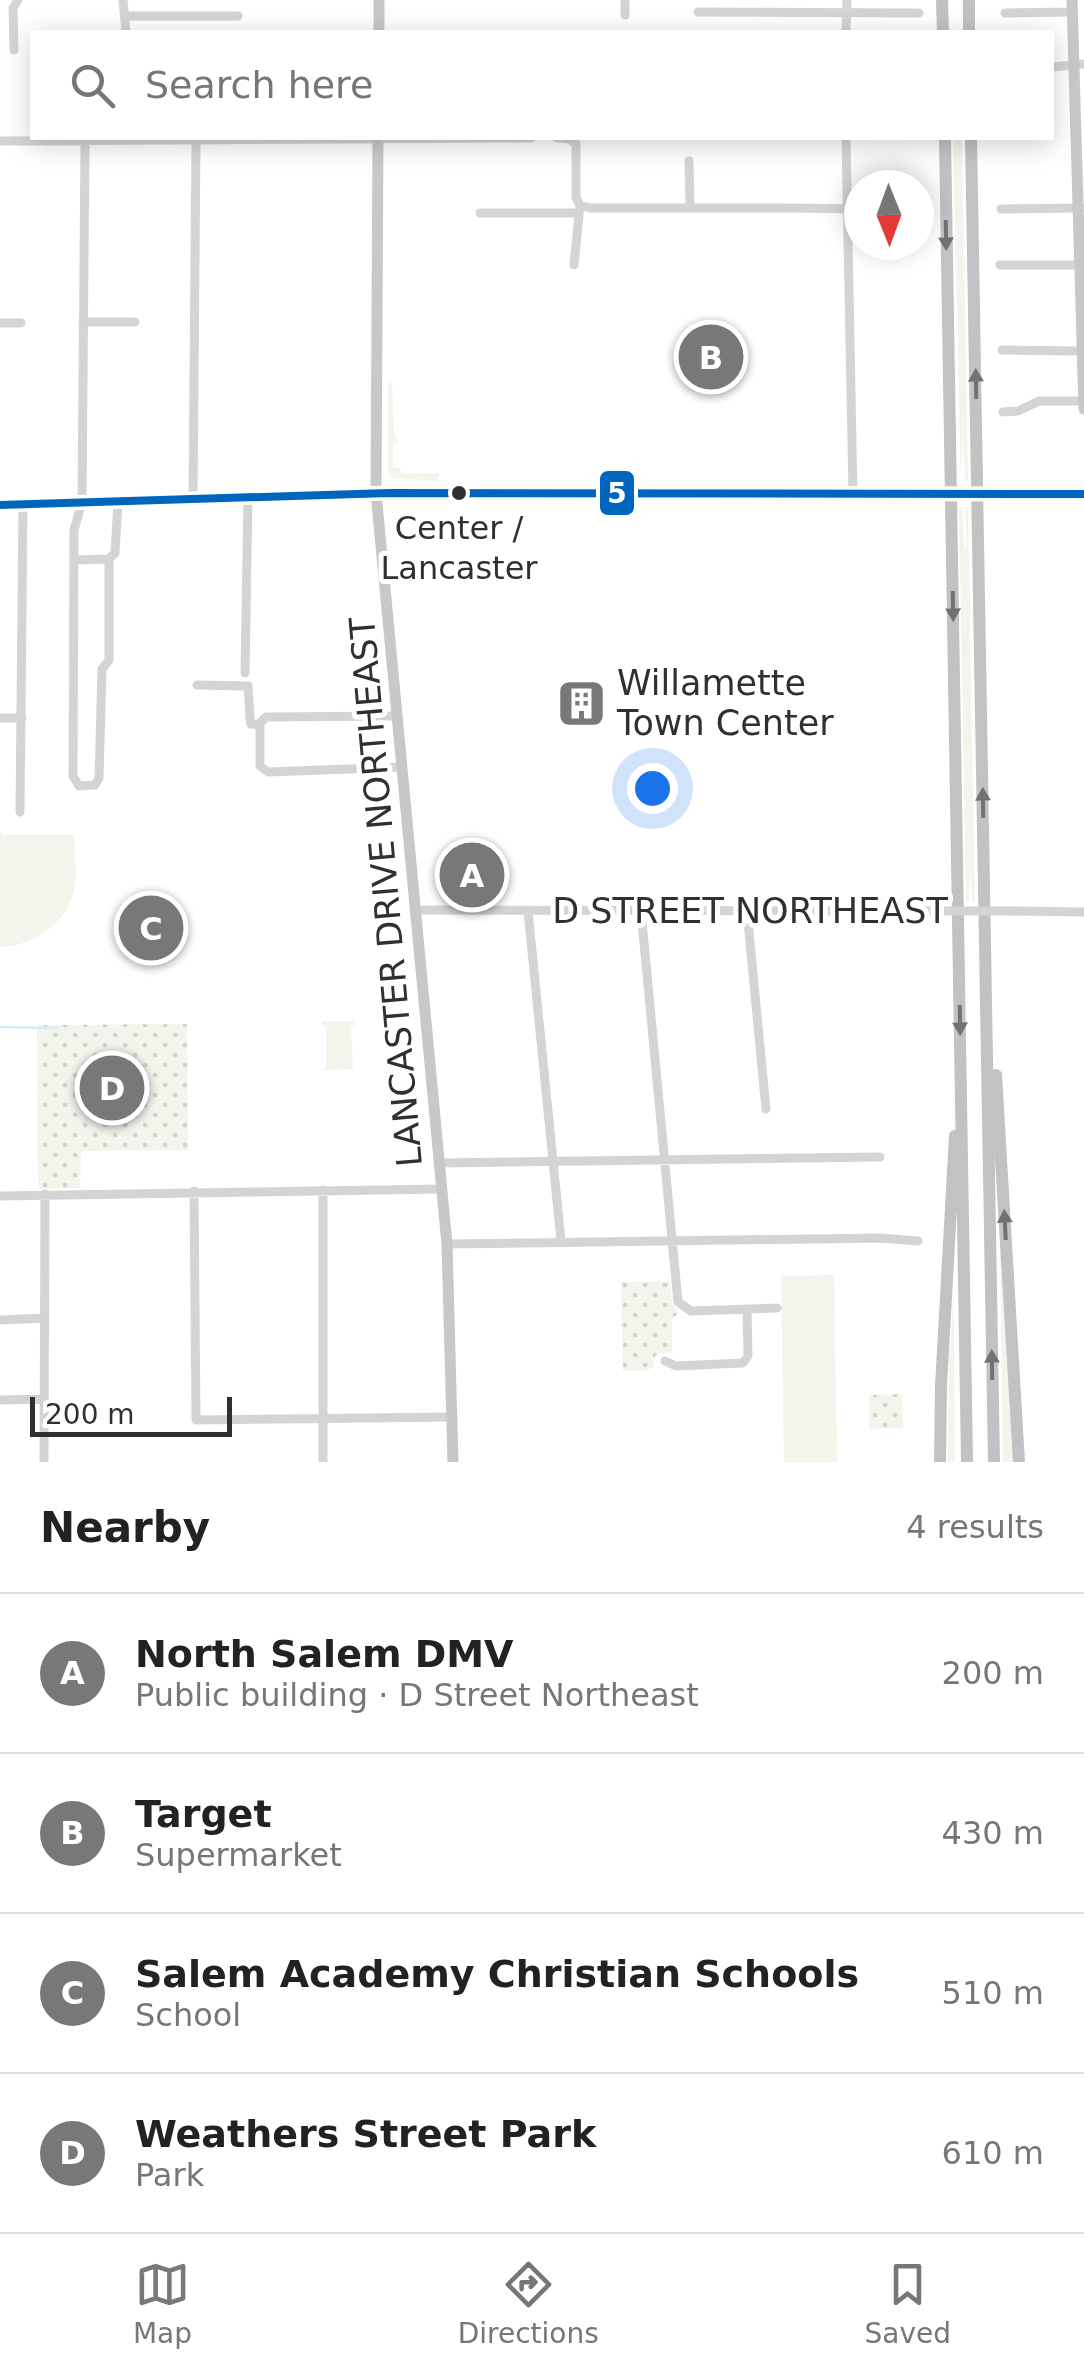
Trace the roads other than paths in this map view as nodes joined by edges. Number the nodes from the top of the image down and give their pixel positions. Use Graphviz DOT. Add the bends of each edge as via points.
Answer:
graph roads {
  1 [pos="123,0"];
  2 [pos="380,0"];
  3 [pos="624,0"];
  4 [pos="847,0"];
  5 [pos="942,0"];
  6 [pos="969,0"];
  7 [pos="17,1"];
  8 [pos="1072,6"];
  9 [pos="698,12"];
  10 [pos="847,13"];
  11 [pos="1005,13"];
  12 [pos="919,14"];
  13 [pos="625,15"];
  14 [pos="126,16"];
  15 [pos="238,16"];
  16 [pos="126,30"];
  17 [pos="379,30"];
  18 [pos="846,30"];
  19 [pos="943,30"];
  20 [pos="969,30"];
  21 [pos="14,50"];
  22 [pos="1079,64"];
  23 [pos="1054,67"];
  24 [pos="30,139"];
  25 [pos="85,140"];
  26 [pos="196,140"];
  27 [pos="378,140"];
  28 [pos="574,140"];
  29 [pos="846,140"];
  30 [pos="945,140"];
  31 [pos="971,140"];
  32 [pos="0,141"];
  33 [pos="690,161"];
  34 [pos="849,170"];
  35 [pos="690,208"];
  36 [pos="1081,208"];
  37 [pos="578,209"];
  38 [pos="844,209"];
  39 [pos="1001,209"];
  40 [pos="480,213"];
  41 [pos="853,260"];
  42 [pos="574,265"];
  43 [pos="1000,265"];
  44 [pos="1080,265"];
  45 [pos="84,322"];
  46 [pos="136,322"];
  47 [pos="0,323"];
  48 [pos="20,323"];
  49 [pos="1002,350"];
  50 [pos="1082,352"];
  51 [pos="1084,401"];
  52 [pos="1084,410"];
  53 [pos="1003,412"];
  54 [pos="376,494"];
  55 [pos="853,494"];
  56 [pos="1084,494"];
  57 [pos="248,497"];
  58 [pos="193,500"];
  59 [pos="82,502"];
  60 [pos="118,502"];
  61 [pos="0,504"];
  62 [pos="23,504"];
  63 [pos="74,560"];
  64 [pos="109,560"];
  65 [pos="76,668"];
  66 [pos="102,669"];
  67 [pos="245,673"];
  68 [pos="197,685"];
  69 [pos="397,716"];
  70 [pos="0,718"];
  71 [pos="22,718"];
  72 [pos="261,722"];
  73 [pos="402,768"];
  74 [pos="20,812"];
  75 [pos="416,910"];
  76 [pos="528,911"];
  77 [pos="641,911"];
  78 [pos="747,911"];
  79 [pos="1084,912"];
  80 [pos="985,939"];
  81 [pos="961,1089"];
  82 [pos="766,1109"];
  83 [pos="880,1157"];
  84 [pos="552,1161"];
  85 [pos="665,1161"];
  86 [pos="440,1163"];
  87 [pos="442,1188"];
  88 [pos="323,1190"];
  89 [pos="194,1191"];
  90 [pos="44,1194"];
  91 [pos="0,1196"];
  92 [pos="674,1240"];
  93 [pos="560,1241"];
  94 [pos="918,1241"];
  95 [pos="447,1244"];
  96 [pos="776,1308"];
  97 [pos="747,1309"];
  98 [pos="45,1318"];
  99 [pos="0,1320"];
  100 [pos="664,1361"];
  101 [pos="44,1399"];
  102 [pos="0,1400"];
  103 [pos="453,1418"];
  104 [pos="323,1420"];
  105 [pos="44,1462"];
  106 [pos="322,1462"];
  107 [pos="453,1462"];
  108 [pos="940,1462"];
  109 [pos="967,1462"];
  110 [pos="994,1462"];
  111 [pos="1019,1462"];
  1 -- 14 [label="street"];
  2 -- 17 [label="main road"];
  3 -- 13 [label="street"];
  4 -- 10 [label="street"];
  5 -- 19 [label="highway"];
  6 -- 20 [label="highway"];
  7 -- 21 [label="street"];
  8 -- 11 [label="street"];
  8 -- 22 [label="main road"];
  9 -- 10 [label="street"];
  10 -- 12 [label="street"];
  10 -- 18 [label="street"];
  14 -- 15 [label="street"];
  14 -- 16 [label="street"];
  22 -- 23 [label="street"];
  22 -- 36 [label="main road"];
  24 -- 32 [label="street"];
  25 -- 45 [label="street"];
  26 -- 58 [label="street"];
  27 -- 54 [label="main road, LANCASTER DRIVE NORTHEAST"];
  28 -- 37 [label="street"];
  29 -- 34 [label="street"];
  30 -- 81 [label="highway, one-way"];
  80 -- 31 [label="highway, one-way"];
  33 -- 35 [label="street"];
  35 -- 37 [label="street"];
  35 -- 38 [label="street"];
  36 -- 39 [label="street"];
  36 -- 44 [label="main road"];
  37 -- 40 [label="street"];
  37 -- 42 [label="street"];
  41 -- 55 [label="street"];
  43 -- 44 [label="street"];
  44 -- 50 [label="main road"];
  45 -- 46 [label="street"];
  45 -- 59 [label="street"];
  47 -- 48 [label="street"];
  49 -- 50 [label="street"];
  50 -- 51 [label="main road"];
  51 -- 52 [label="main road"];
  51 -- 53 [label="street" via="1045,401"];
  54 -- 55 [label="main road"];
  54 -- 57 [label="main road"];
  54 -- 69 [label="main road, LANCASTER DRIVE NORTHEAST"];
  55 -- 56 [label="main road, bridge"];
  57 -- 58 [label="main road"];
  57 -- 67 [label="street"];
  58 -- 60 [label="main road"];
  59 -- 60 [label="main road"];
  59 -- 62 [label="main road"];
  59 -- 63 [label="street"];
  60 -- 64 [label="street" via="116,553"];
  61 -- 62 [label="main road"];
  62 -- 71 [label="street"];
  63 -- 64 [label="street"];
  63 -- 65 [label="street"];
  64 -- 66 [label="street" via="108,660"];
  65 -- 66 [label="street"];
  65 -- 66 [label="street" via="76,784 95,785"];
  68 -- 72 [label="street" via="248,686 250,720"];
  69 -- 72 [label="street"];
  69 -- 73 [label="main road, LANCASTER DRIVE NORTHEAST"];
  70 -- 71 [label="street"];
  71 -- 74 [label="street"];
  72 -- 73 [label="street" via="262,770"];
  73 -- 75 [label="main road, LANCASTER DRIVE NORTHEAST"];
  75 -- 76 [label="street, D STREET NORTHEAST"];
  75 -- 86 [label="main road, LANCASTER DRIVE NORTHEAST"];
  76 -- 77 [label="street, D STREET NORTHEAST"];
  76 -- 84 [label="street"];
  77 -- 78 [label="street, D STREET NORTHEAST"];
  77 -- 85 [label="street"];
  78 -- 79 [label="street, D STREET NORTHEAST, bridge"];
  78 -- 82 [label="street"];
  110 -- 80 [label="highway, one-way"];
  111 -- 80 [label="highway, one-way"];
  81 -- 108 [label="highway"];
  81 -- 109 [label="highway"];
  83 -- 85 [label="street"];
  84 -- 85 [label="street"];
  84 -- 86 [label="street"];
  84 -- 93 [label="street"];
  85 -- 92 [label="street"];
  86 -- 87 [label="main road, LANCASTER DRIVE NORTHEAST"];
  87 -- 88 [label="street"];
  87 -- 95 [label="main road, LANCASTER DRIVE NORTHEAST"];
  88 -- 89 [label="street"];
  88 -- 104 [label="street"];
  89 -- 90 [label="street"];
  89 -- 104 [label="street" via="196,1420"];
  90 -- 91 [label="street"];
  90 -- 98 [label="street"];
  92 -- 93 [label="street"];
  92 -- 94 [label="street"];
  92 -- 97 [label="street" via="680,1306 695,1312"];
  93 -- 95 [label="street"];
  95 -- 103 [label="main road, LANCASTER DRIVE NORTHEAST"];
  96 -- 97 [label="street"];
  97 -- 100 [label="street" via="743,1364"];
  98 -- 99 [label="street"];
  98 -- 101 [label="street"];
  101 -- 102 [label="street"];
  101 -- 105 [label="street"];
  103 -- 104 [label="street"];
  103 -- 107 [label="main road, LANCASTER DRIVE NORTHEAST"];
  104 -- 106 [label="street"];
}
